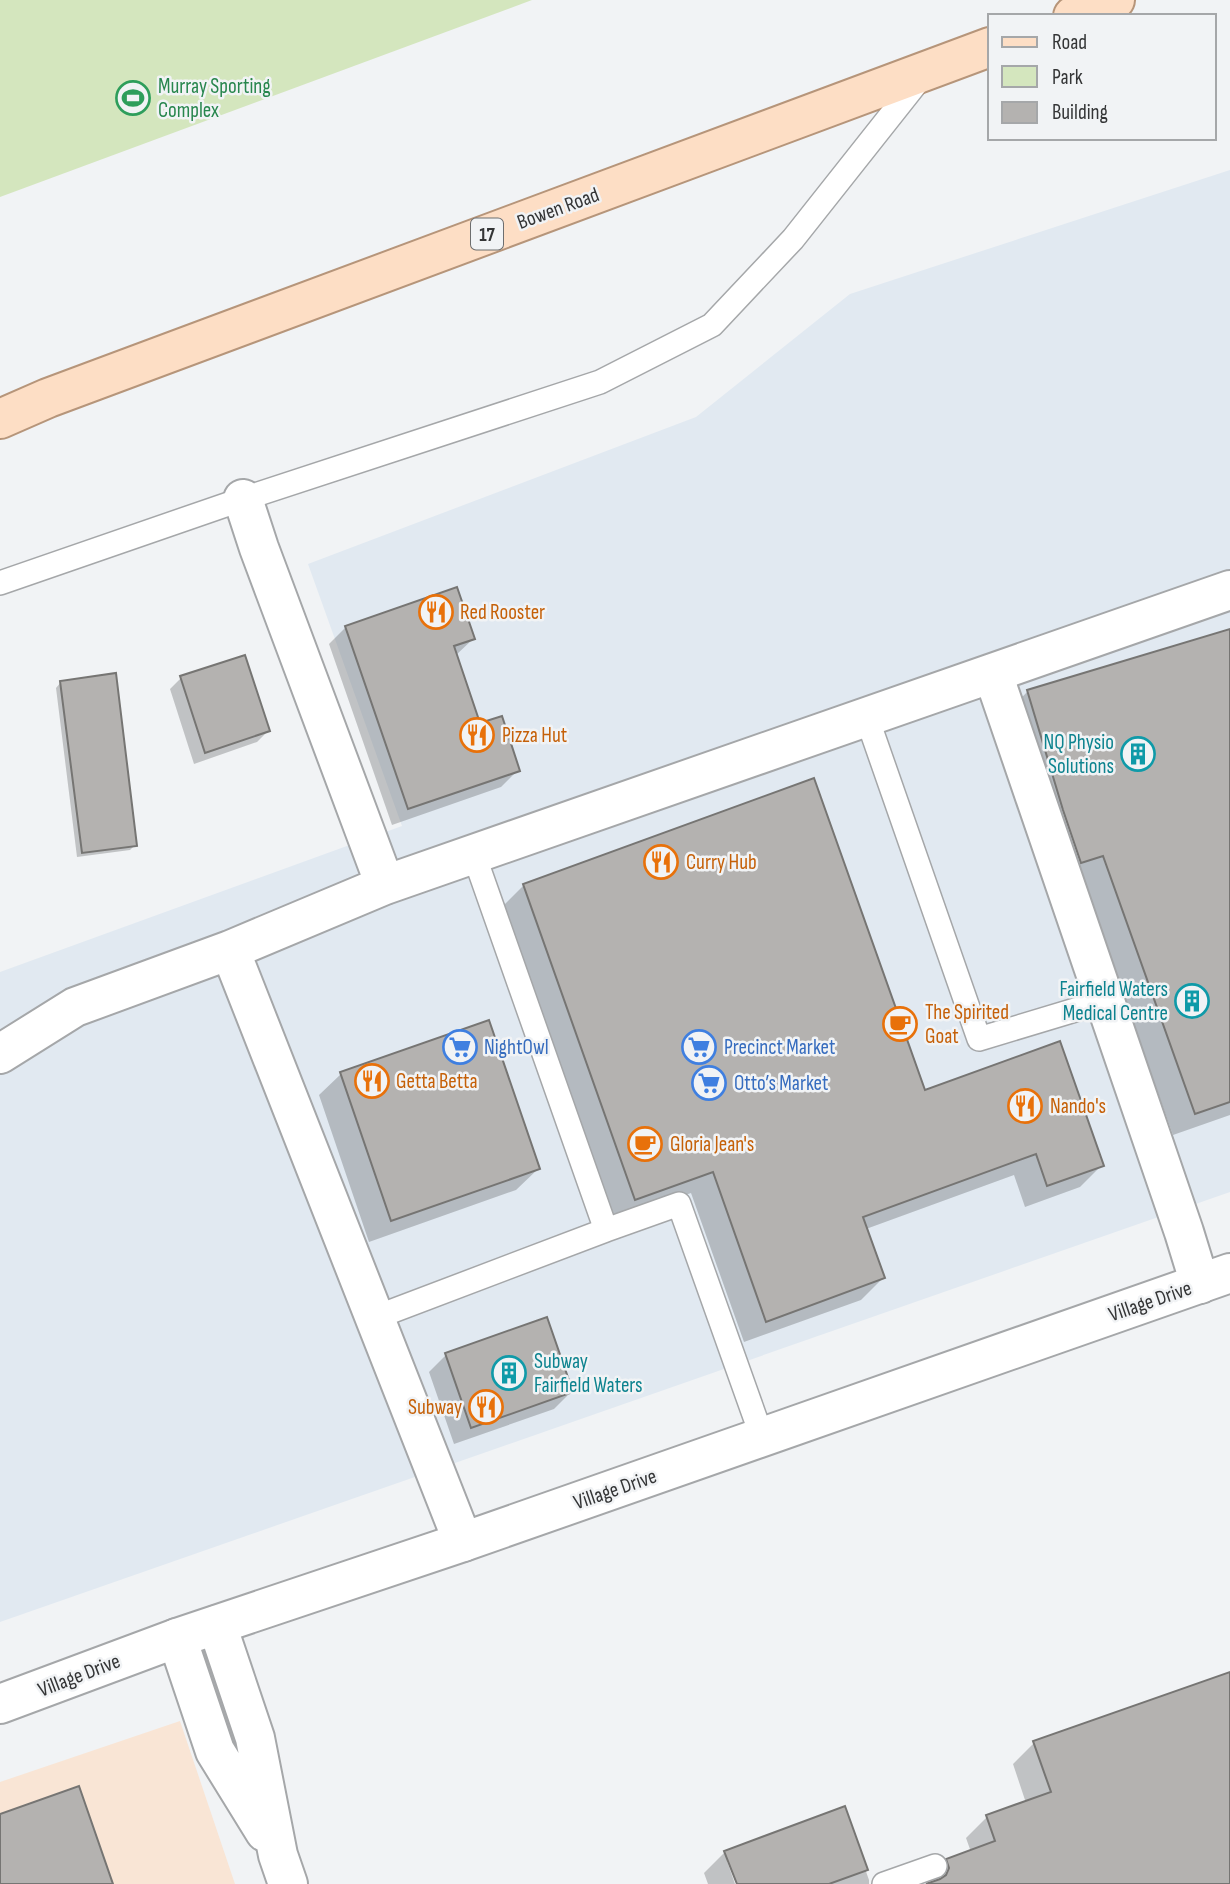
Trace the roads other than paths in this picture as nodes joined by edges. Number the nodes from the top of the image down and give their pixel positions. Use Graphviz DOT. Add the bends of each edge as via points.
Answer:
graph roads {
  1 [pos="1115,0"];
  2 [pos="1078,14"];
  3 [pos="988,48"];
  4 [pos="927,71"];
  5 [pos="47,398"];
  6 [pos="0,406"];
  7 [pos="0,419"];
  8 [pos="243,499"];
  9 [pos="0,583"];
  10 [pos="1230,590"];
  11 [pos="993,674"];
  12 [pos="867,718"];
  13 [pos="474,855"];
  14 [pos="385,885"];
  15 [pos="230,950"];
  16 [pos="1105,1001"];
  17 [pos="0,1054"];
  18 [pos="606,1230"];
  19 [pos="1215,1278"];
  20 [pos="374,1318"];
  21 [pos="762,1437"];
  22 [pos="463,1542"];
  23 [pos="216,1625"];
  24 [pos="177,1638"];
  25 [pos="0,1704"];
  26 [pos="935,1866"];
  27 [pos="283,1870"];
  28 [pos="884,1884"];
  1 -- 2 [label="main road"];
  3 -- 4 [label="main road, Bowen Road / 17"];
  4 -- 5 [label="main road, Bowen Road / 17"];
  4 -- 8 [label="lane" via="793,239 712,325 600,382"];
  5 -- 6 [label="main road, Bowen Road / 17"];
  5 -- 7 [label="main road, Bowen Road / 17"];
  8 -- 9 [label="lane"];
  8 -- 14 [label="street"];
  10 -- 11 [label="street"];
  11 -- 12 [label="street"];
  11 -- 16 [label="street"];
  12 -- 13 [label="street"];
  12 -- 16 [label="lane" via="979,1039"];
  13 -- 14 [label="street"];
  13 -- 18 [label="lane"];
  14 -- 15 [label="street"];
  15 -- 17 [label="street" via="75,1007"];
  15 -- 20 [label="street"];
  16 -- 19 [label="street"];
  18 -- 20 [label="lane"];
  18 -- 21 [label="lane" via="680,1203"];
  19 -- 21 [label="street, Village Drive"];
  20 -- 22 [label="street"];
  21 -- 22 [label="street, Village Drive"];
  22 -- 23 [label="street, Village Drive"];
  23 -- 24 [label="street, Village Drive"];
  23 -- 27 [label="street" via="255,1738"];
  24 -- 25 [label="street, Village Drive"];
  24 -- 27 [label="street" via="215,1751"];
  26 -- 28 [label="lane"];
}
